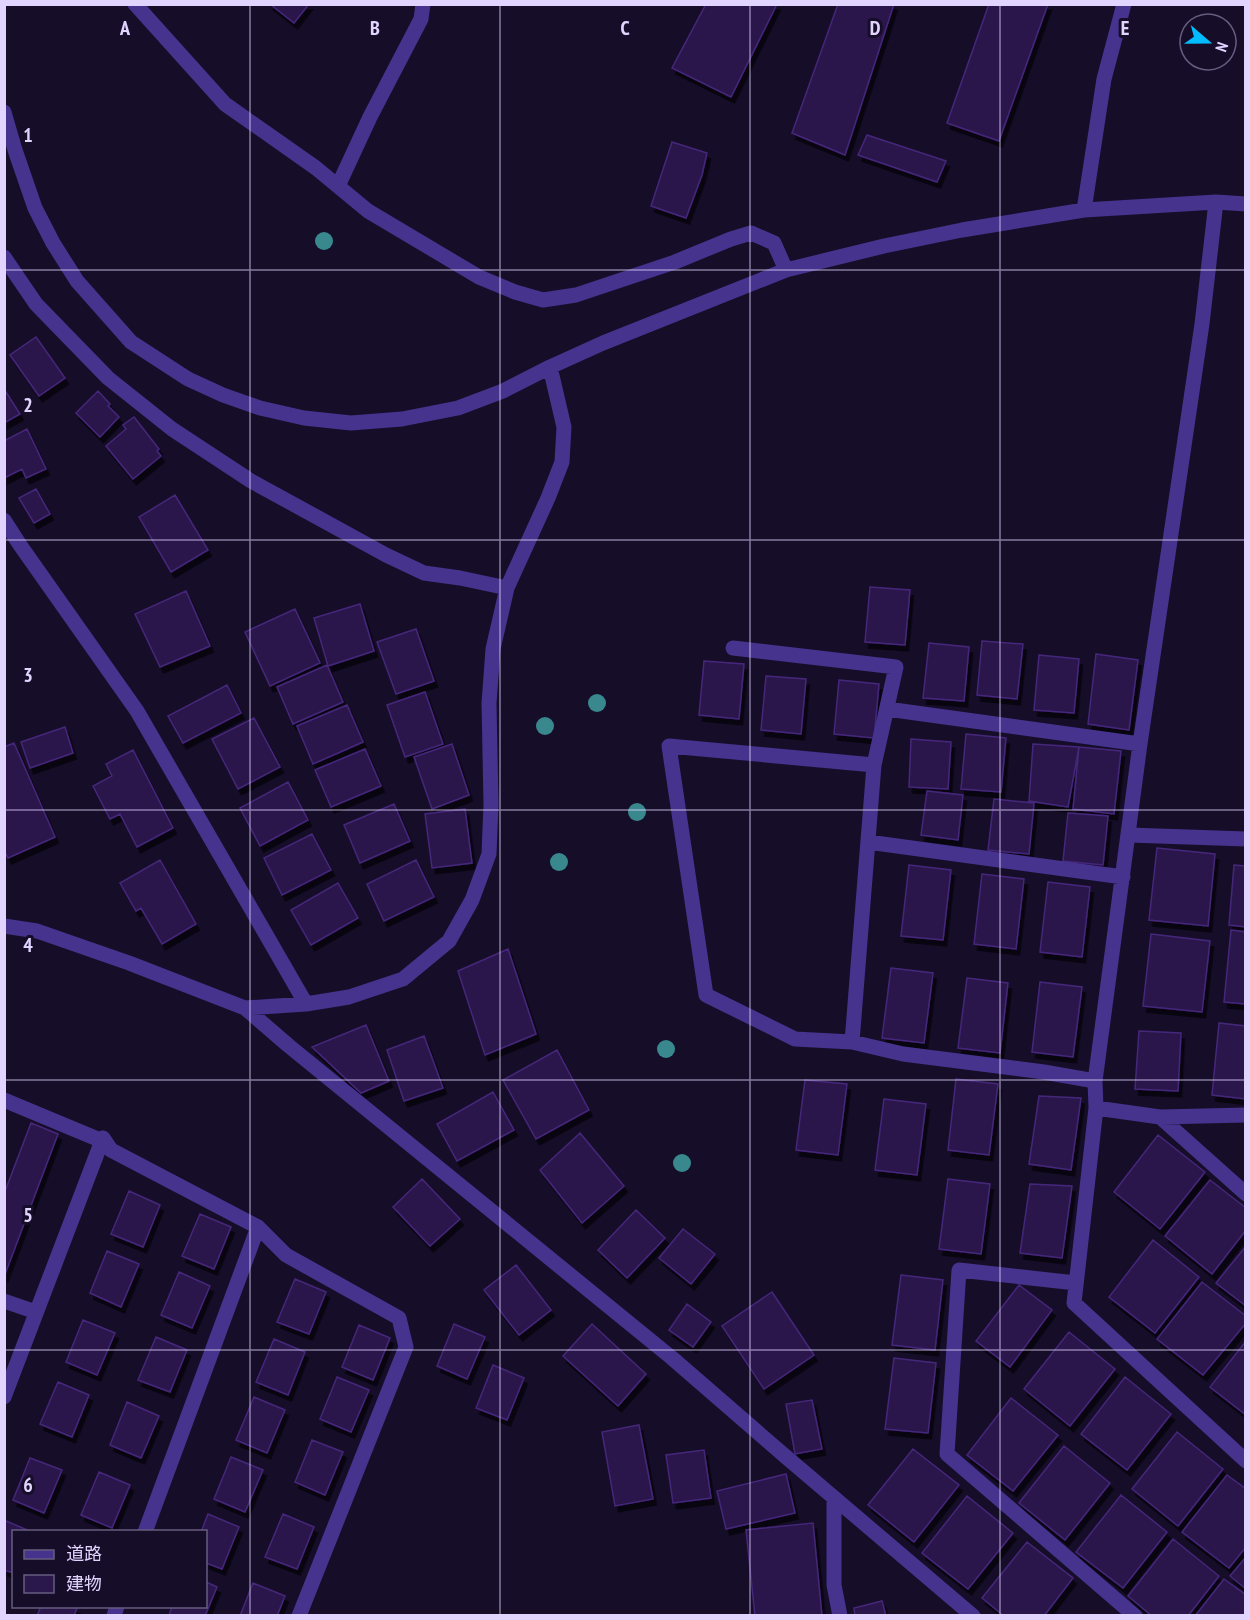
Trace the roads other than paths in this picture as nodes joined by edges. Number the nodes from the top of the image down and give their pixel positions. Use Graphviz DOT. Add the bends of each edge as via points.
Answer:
graph roads {
  1 [pos="135,4"];
  2 [pos="423,4"];
  3 [pos="1124,4"];
  4 [pos="4,112"];
  5 [pos="338,186"];
  6 [pos="1216,202"];
  7 [pos="1245,204"];
  8 [pos="1084,210"];
  9 [pos="4,258"];
  10 [pos="786,270"];
  11 [pos="550,367"];
  12 [pos="4,520"];
  13 [pos="507,588"];
  14 [pos="733,648"];
  15 [pos="887,709"];
  16 [pos="1140,744"];
  17 [pos="874,765"];
  18 [pos="1129,835"];
  19 [pos="1245,839"];
  20 [pos="868,842"];
  21 [pos="1123,877"];
  22 [pos="4,926"];
  23 [pos="306,1004"];
  24 [pos="245,1008"];
  25 [pos="852,1042"];
  26 [pos="1095,1081"];
  27 [pos="4,1100"];
  28 [pos="1096,1108"];
  29 [pos="1245,1115"];
  30 [pos="1160,1117"];
  31 [pos="103,1138"];
  32 [pos="1245,1194"];
  33 [pos="258,1227"];
  34 [pos="1076,1283"];
  35 [pos="4,1301"];
  36 [pos="36,1312"];
  37 [pos="4,1396"];
  38 [pos="1245,1461"];
  39 [pos="834,1498"];
  40 [pos="146,1530"];
  41 [pos="299,1616"];
  42 [pos="840,1616"];
  43 [pos="973,1616"];
  44 [pos="1135,1616"];
  1 -- 5 [label="street" via="225,104"];
  2 -- 5 [label="street" via="421,19"];
  3 -- 8 [label="street" via="1104,79"];
  4 -- 11 [label="street" via="35,208 77,281 131,342 188,379 261,408 351,423 402,419 458,408"];
  5 -- 10 [label="street" via="368,211 479,277 543,300 576,295 751,233 774,243"];
  6 -- 7 [label="street"];
  6 -- 8 [label="street"];
  6 -- 16 [label="street" via="1202,324"];
  8 -- 10 [label="street" via="962,230"];
  9 -- 13 [label="street" via="36,304 108,378 172,429 251,482 424,573"];
  10 -- 11 [label="street"];
  11 -- 13 [label="street" via="564,427 562,462"];
  12 -- 23 [label="street" via="137,711"];
  13 -- 23 [label="street" via="493,649 489,704 489,854 472,900 449,942 403,979 349,997"];
  14 -- 15 [label="street" via="896,667"];
  15 -- 16 [label="street"];
  15 -- 17 [label="street"];
  16 -- 18 [label="street"];
  17 -- 20 [label="street"];
  17 -- 25 [label="street" via="669,746 706,995 795,1039"];
  18 -- 19 [label="street"];
  18 -- 21 [label="street"];
  20 -- 21 [label="street"];
  20 -- 25 [label="street"];
  21 -- 26 [label="street"];
  22 -- 24 [label="street" via="48,934"];
  23 -- 24 [label="street"];
  24 -- 39 [label="street" via="672,1358"];
  25 -- 26 [label="street" via="903,1054"];
  26 -- 28 [label="street"];
  27 -- 31 [label="street"];
  28 -- 30 [label="street"];
  28 -- 34 [label="street"];
  29 -- 30 [label="street"];
  30 -- 32 [label="street"];
  31 -- 33 [label="street" via="111,1150"];
  31 -- 36 [label="street"];
  33 -- 40 [label="street"];
  33 -- 41 [label="street" via="286,1256 399,1318 406,1347"];
  34 -- 38 [label="street" via="1074,1303"];
  34 -- 44 [label="street" via="959,1270 947,1454"];
  35 -- 36 [label="street"];
  36 -- 37 [label="street"];
  39 -- 42 [label="street" via="834,1585"];
  39 -- 43 [label="street"];
}
